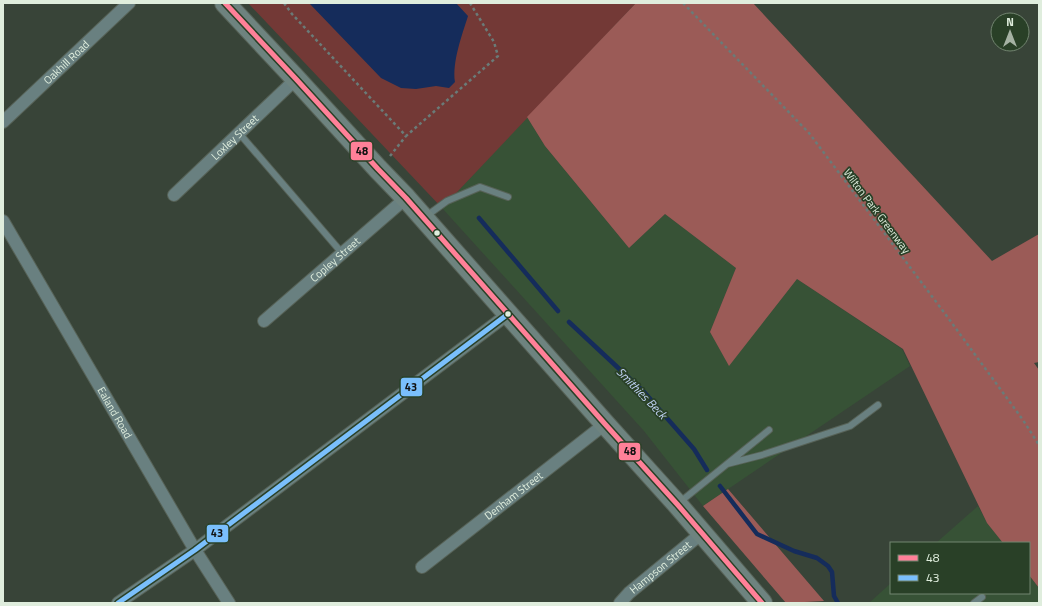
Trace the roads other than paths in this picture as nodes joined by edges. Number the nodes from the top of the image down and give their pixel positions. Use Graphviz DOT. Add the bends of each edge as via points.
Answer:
graph roads {
  1 [pos="129,3"];
  2 [pos="225,3"];
  3 [pos="296,79"];
  4 [pos="3,122"];
  5 [pos="239,132"];
  6 [pos="174,195"];
  7 [pos="508,197"];
  8 [pos="406,198"];
  9 [pos="424,218"];
  10 [pos="3,221"];
  11 [pos="342,253"];
  12 [pos="508,314"];
  13 [pos="264,321"];
  14 [pos="878,405"];
  15 [pos="605,424"];
  16 [pos="769,430"];
  17 [pos="727,464"];
  18 [pos="677,504"];
  19 [pos="702,533"];
  20 [pos="195,550"];
  21 [pos="422,567"];
  22 [pos="982,597"];
  23 [pos="118,603"];
  24 [pos="229,603"];
  25 [pos="620,603"];
  26 [pos="762,603"];
  27 [pos="974,603"];
  1 -- 4 [label="street, Oakhill Road"];
  2 -- 3 [label="main road"];
  3 -- 5 [label="street, Loxley Street"];
  3 -- 8 [label="main road"];
  5 -- 6 [label="street, Loxley Street"];
  5 -- 11 [label="lane"];
  7 -- 9 [label="lane" via="480,187 447,201"];
  8 -- 9 [label="main road"];
  8 -- 11 [label="street, Copley Street"];
  9 -- 12 [label="main road"];
  10 -- 20 [label="street, Ealand Road"];
  11 -- 13 [label="street, Copley Street"];
  12 -- 15 [label="main road"];
  12 -- 20 [label="street"];
  14 -- 17 [label="lane" via="850,426"];
  15 -- 18 [label="main road"];
  15 -- 21 [label="street, Denham Street"];
  16 -- 17 [label="lane"];
  17 -- 18 [label="lane"];
  18 -- 19 [label="main road"];
  19 -- 25 [label="street, Hampson Street"];
  19 -- 26 [label="main road"];
  20 -- 23 [label="street"];
  20 -- 24 [label="street, Ealand Road"];
  22 -- 27 [label="lane"];
}
